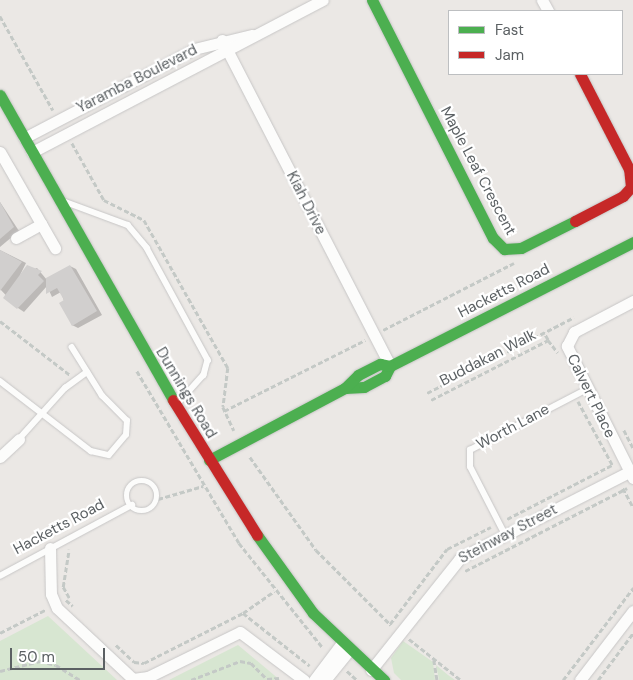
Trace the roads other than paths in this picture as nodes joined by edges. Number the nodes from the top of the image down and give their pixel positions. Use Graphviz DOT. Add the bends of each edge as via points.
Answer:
graph roads {
  1 [pos="323,0"];
  2 [pos="372,0"];
  3 [pos="256,34"];
  4 [pos="222,40"];
  5 [pos="228,51"];
  6 [pos="581,75"];
  7 [pos="0,95"];
  8 [pos="24,138"];
  9 [pos="0,152"];
  10 [pos="32,152"];
  11 [pos="59,200"];
  12 [pos="41,224"];
  13 [pos="16,238"];
  14 [pos="633,242"];
  15 [pos="55,248"];
  16 [pos="633,301"];
  17 [pos="72,348"];
  18 [pos="390,366"];
  19 [pos="87,372"];
  20 [pos="0,381"];
  21 [pos="587,389"];
  22 [pos="177,406"];
  23 [pos="43,413"];
  24 [pos="19,439"];
  25 [pos="0,457"];
  26 [pos="209,460"];
  27 [pos="631,475"];
  28 [pos="132,505"];
  29 [pos="505,535"];
  30 [pos="50,548"];
  31 [pos="0,576"];
  32 [pos="633,611"];
  33 [pos="345,647"];
  34 [pos="371,670"];
  35 [pos="304,680"];
  36 [pos="314,680"];
  37 [pos="325,680"];
  38 [pos="384,680"];
  39 [pos="580,680"];
  1 -- 3 [label="street, Yaramba Boulevard"];
  2 -- 6 [label="street, Maple Leaf Crescent" via="493,238 504,249 521,248 617,199 631,186 629,169"];
  3 -- 4 [label="street, Yaramba Boulevard"];
  3 -- 5 [label="street, Yaramba Boulevard"];
  4 -- 5 [label="street, Kiah Drive"];
  4 -- 8 [label="street, Yaramba Boulevard" via="194,49"];
  5 -- 10 [label="street, Yaramba Boulevard"];
  5 -- 18 [label="street, Kiah Drive"];
  7 -- 8 [label="street, Dunnings Road"];
  8 -- 10 [label="street, Dunnings Road"];
  9 -- 12 [label="street"];
  10 -- 11 [label="street, Dunnings Road"];
  11 -- 22 [label="street, Dunnings Road"];
  11 -- 22 [label="lane" via="128,225 147,248 208,360 204,375"];
  12 -- 13 [label="street"];
  12 -- 15 [label="street"];
  14 -- 18 [label="street, Hacketts Road"];
  16 -- 21 [label="street, Calvert Place" via="568,339 568,350"];
  17 -- 19 [label="lane"];
  18 -- 26 [label="street, Hacketts Road" via="385,376 364,387 345,388"];
  19 -- 23 [label="lane"];
  19 -- 23 [label="lane" via="102,396 127,421 126,435 114,450 99,456"];
  20 -- 23 [label="lane"];
  21 -- 27 [label="street, Calvert Place"];
  21 -- 29 [label="lane, Worth Lane" via="470,450 470,467"];
  22 -- 26 [label="street, Dunnings Road"];
  23 -- 24 [label="lane"];
  24 -- 25 [label="street"];
  26 -- 33 [label="street, Dunnings Road" via="279,570"];
  27 -- 29 [label="street, Steinway Street"];
  28 -- 28 [label="lane, Hacketts Road" via="142,512 158,499 143,480 127,491"];
  28 -- 30 [label="lane, Hacketts Road"];
  29 -- 34 [label="street, Steinway Street" via="453,564"];
  30 -- 31 [label="lane, Hacketts Road"];
  30 -- 35 [label="street" via="55,605 136,680 240,632"];
  32 -- 39 [label="street"];
  33 -- 34 [label="street, Dunnings Road"];
  33 -- 36 [label="street"];
  33 -- 37 [label="street"];
  34 -- 38 [label="street, Dunnings Road"];
}
